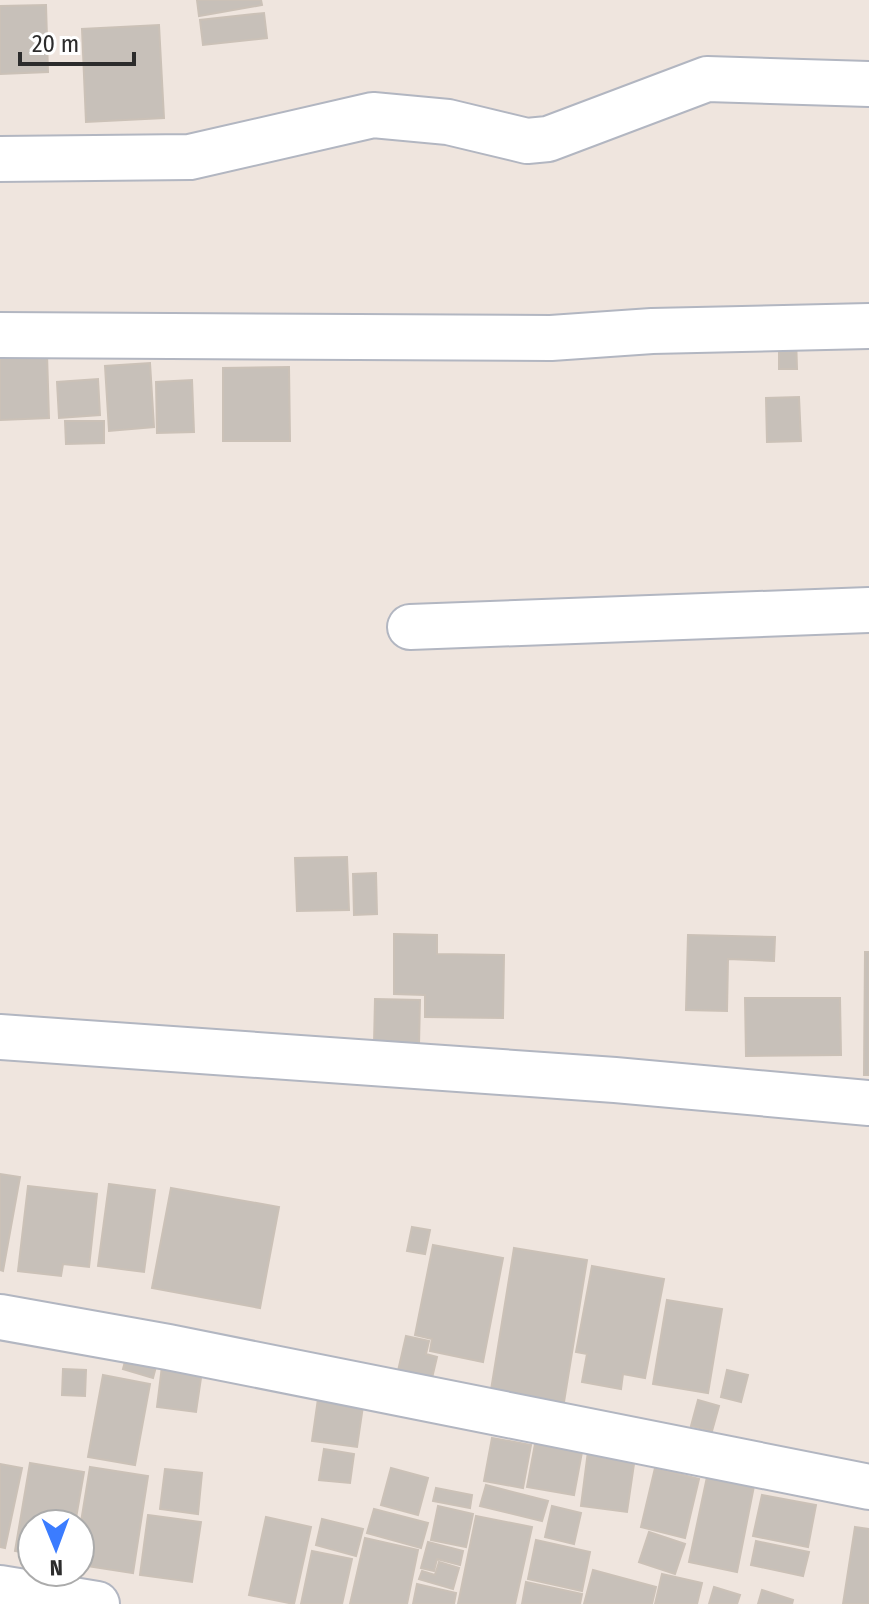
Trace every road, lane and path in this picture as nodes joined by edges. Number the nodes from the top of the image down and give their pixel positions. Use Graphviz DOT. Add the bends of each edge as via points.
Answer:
graph roads {
  1 [pos="869,84"];
  2 [pos="0,159"];
  3 [pos="869,326"];
  4 [pos="0,335"];
  5 [pos="869,610"];
  6 [pos="410,627"];
  7 [pos="0,1037"];
  8 [pos="869,1103"];
  9 [pos="0,1317"];
  10 [pos="869,1487"];
  11 [pos="0,1588"];
  12 [pos="97,1604"];
  1 -- 2 [label="street" via="707,79 548,139 527,141 448,122 373,115 190,157"];
  3 -- 4 [label="street" via="551,338"];
  5 -- 6 [label="street"];
  7 -- 8 [label="street"];
  9 -- 10 [label="street"];
  11 -- 12 [label="street"];
}
